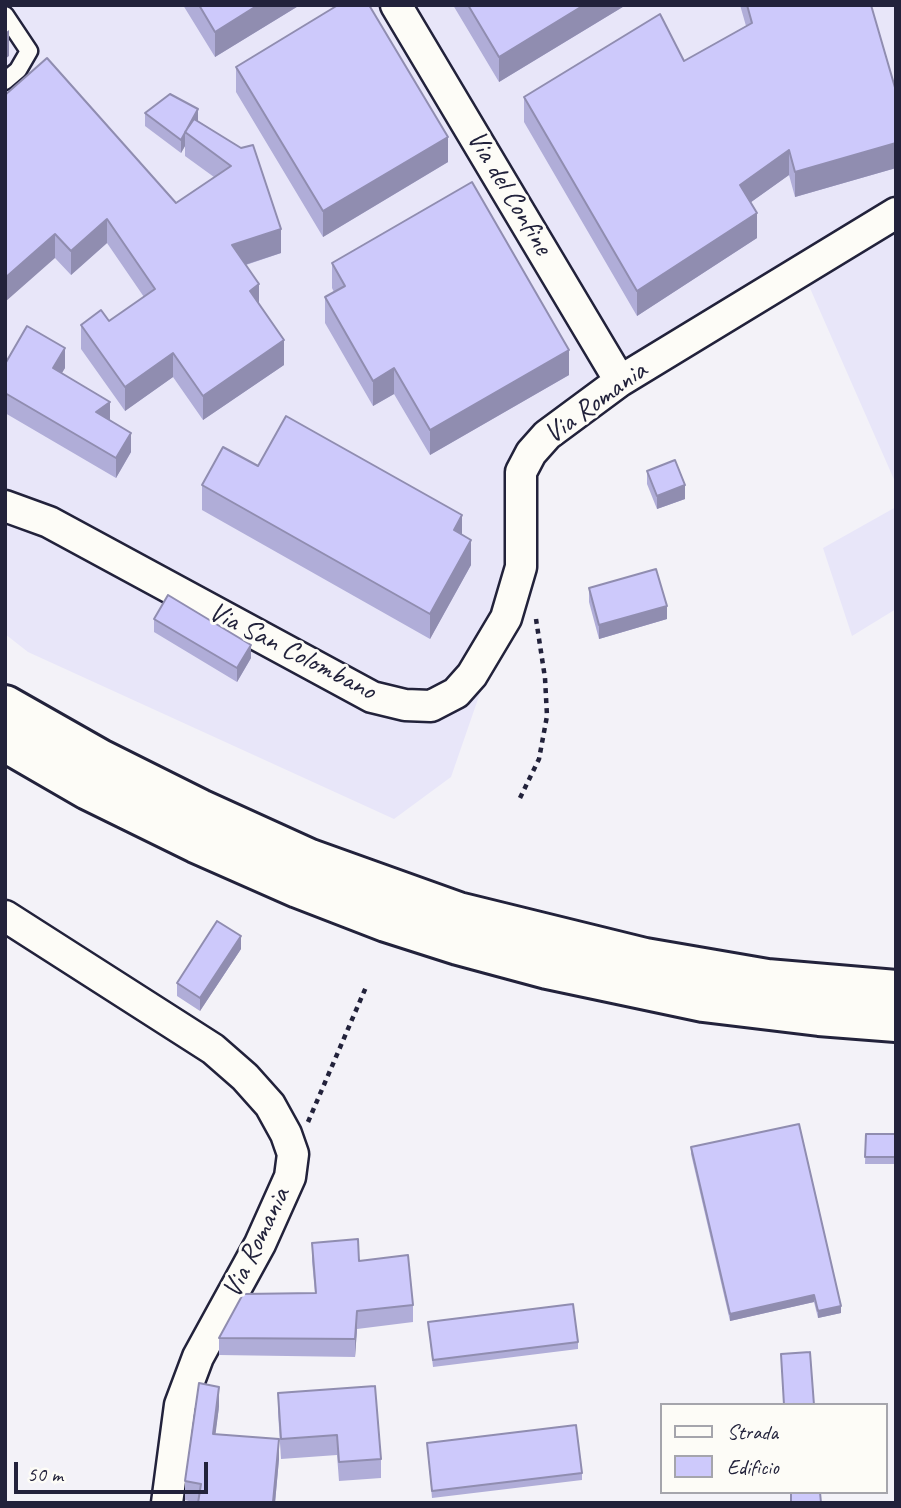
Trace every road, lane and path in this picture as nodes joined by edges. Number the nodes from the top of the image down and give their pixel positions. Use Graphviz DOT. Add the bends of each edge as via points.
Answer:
graph roads {
  1 [pos="396,5"];
  2 [pos="5,15"];
  3 [pos="5,81"];
  4 [pos="896,213"];
  5 [pos="620,381"];
  6 [pos="5,506"];
  7 [pos="521,567"];
  8 [pos="535,613"];
  9 [pos="5,705"];
  10 [pos="5,742"];
  11 [pos="520,798"];
  12 [pos="5,916"];
  13 [pos="366,987"];
  14 [pos="896,990"];
  15 [pos="896,1023"];
  16 [pos="293,1154"];
  17 [pos="167,1503"];
  1 -- 5 [label="street, Via del Confine"];
  2 -- 3 [label="lane" via="29,51"];
  4 -- 5 [label="street, Via Romania"];
  5 -- 7 [label="street, Via Romania" via="559,424 523,467"];
  6 -- 7 [label="street, Via San Colombano" via="48,522 372,697 405,705 431,706 456,693 472,676 506,618"];
  8 -- 11 [label="path" via="547,716 539,759"];
  9 -- 14 [label="highway" via="200,810 310,859 458,912 657,960 767,979"];
  10 -- 15 [label="highway" via="88,790 196,843 298,888 458,945 703,1002"];
  12 -- 16 [label="street" via="213,1049 270,1105"];
  13 -- 16 [label="path, Via Romania"];
  16 -- 17 [label="street, Via Romania" via="290,1177 260,1244 198,1357 180,1405"];
}
